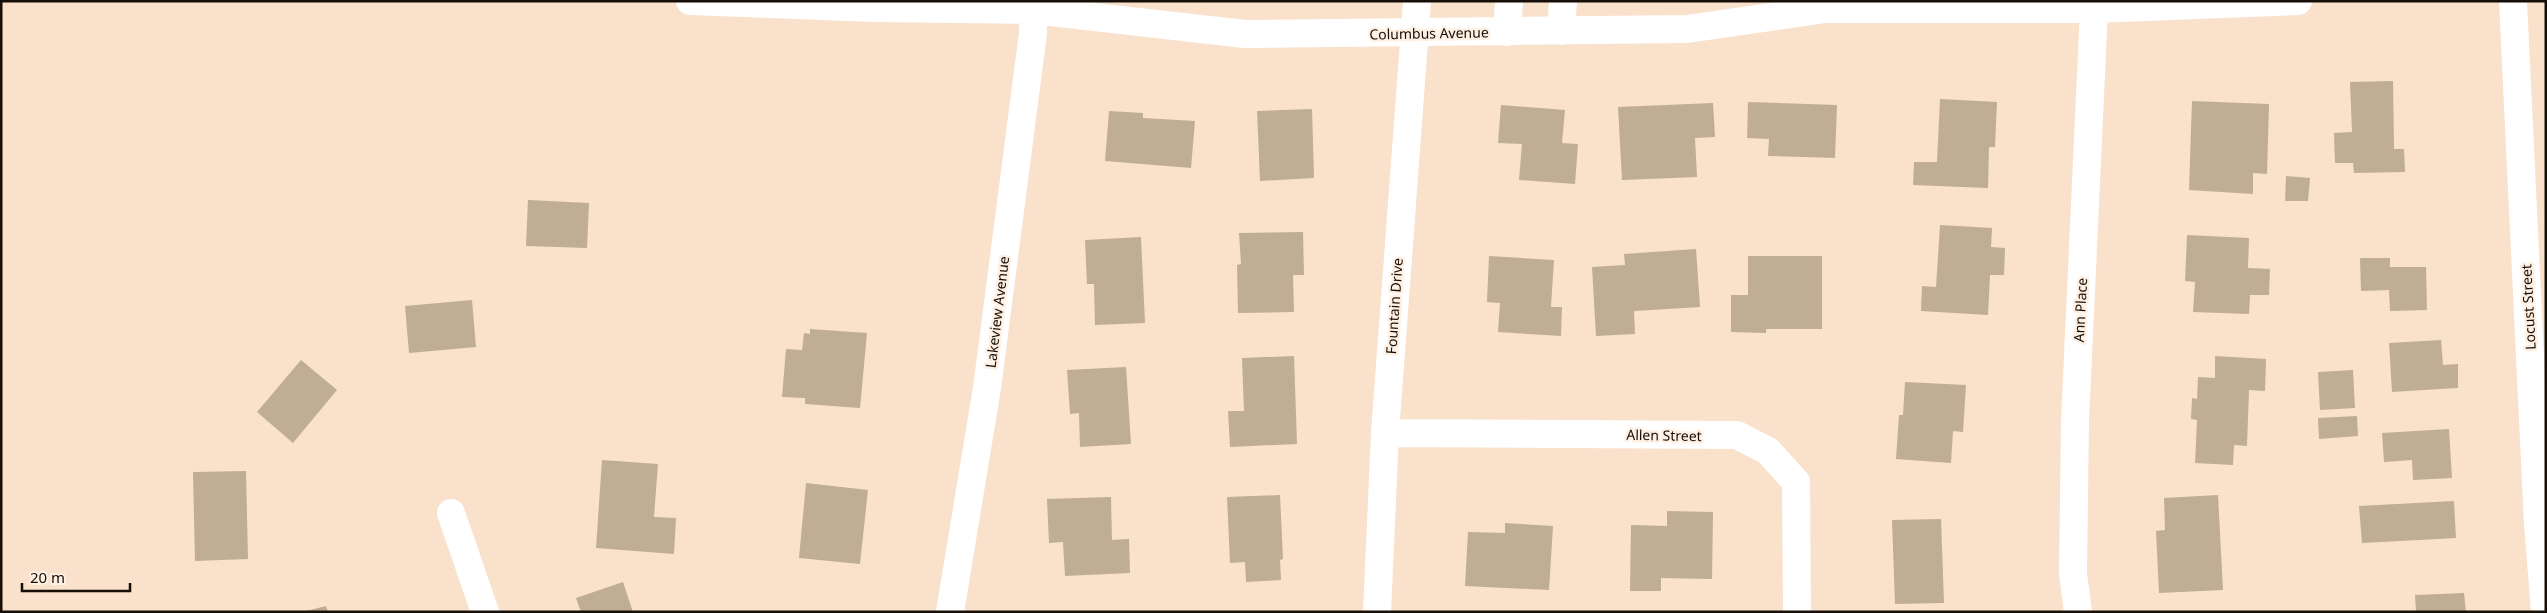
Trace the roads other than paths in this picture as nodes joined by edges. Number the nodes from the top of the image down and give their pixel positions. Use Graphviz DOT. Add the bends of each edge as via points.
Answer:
graph roads {
  1 [pos="690,1"];
  2 [pos="1122,1"];
  3 [pos="1417,1"];
  4 [pos="1509,1"];
  5 [pos="1563,1"];
  6 [pos="1781,1"];
  7 [pos="1864,1"];
  8 [pos="2298,1"];
  9 [pos="2514,1"];
  10 [pos="1825,9"];
  11 [pos="2094,9"];
  12 [pos="1033,10"];
  13 [pos="1893,10"];
  14 [pos="1561,31"];
  15 [pos="1507,32"];
  16 [pos="1414,34"];
  17 [pos="1385,433"];
  18 [pos="451,513"];
  19 [pos="2542,524"];
  20 [pos="484,612"];
  21 [pos="950,612"];
  22 [pos="1377,612"];
  23 [pos="1796,612"];
  24 [pos="2078,612"];
  25 [pos="2545,612"];
  1 -- 12 [label="street, Columbus Avenue"];
  2 -- 12 [label="street, Columbus Avenue"];
  3 -- 16 [label="street, Fountain Drive"];
  4 -- 15 [label="street"];
  5 -- 14 [label="street"];
  6 -- 10 [label="street, Columbus Avenue"];
  7 -- 13 [label="street"];
  8 -- 11 [label="street, Columbus Avenue"];
  9 -- 19 [label="street, Locust Street"];
  10 -- 13 [label="street, Columbus Avenue"];
  10 -- 14 [label="street, Columbus Avenue" via="1687,29"];
  11 -- 13 [label="street, Columbus Avenue"];
  11 -- 24 [label="street, Ann Place" via="2075,421 2073,574"];
  12 -- 16 [label="street, Columbus Avenue" via="1245,34"];
  12 -- 21 [label="street, Lakeview Avenue" via="1033,33 988,388"];
  14 -- 15 [label="street, Columbus Avenue"];
  15 -- 16 [label="street, Columbus Avenue"];
  16 -- 17 [label="street, Fountain Drive"];
  17 -- 22 [label="street, Fountain Drive"];
  17 -- 23 [label="street, Allen Street" via="1737,436 1768,451 1796,482"];
  18 -- 20 [label="street"];
  19 -- 25 [label="street, Locust Street"];
}
